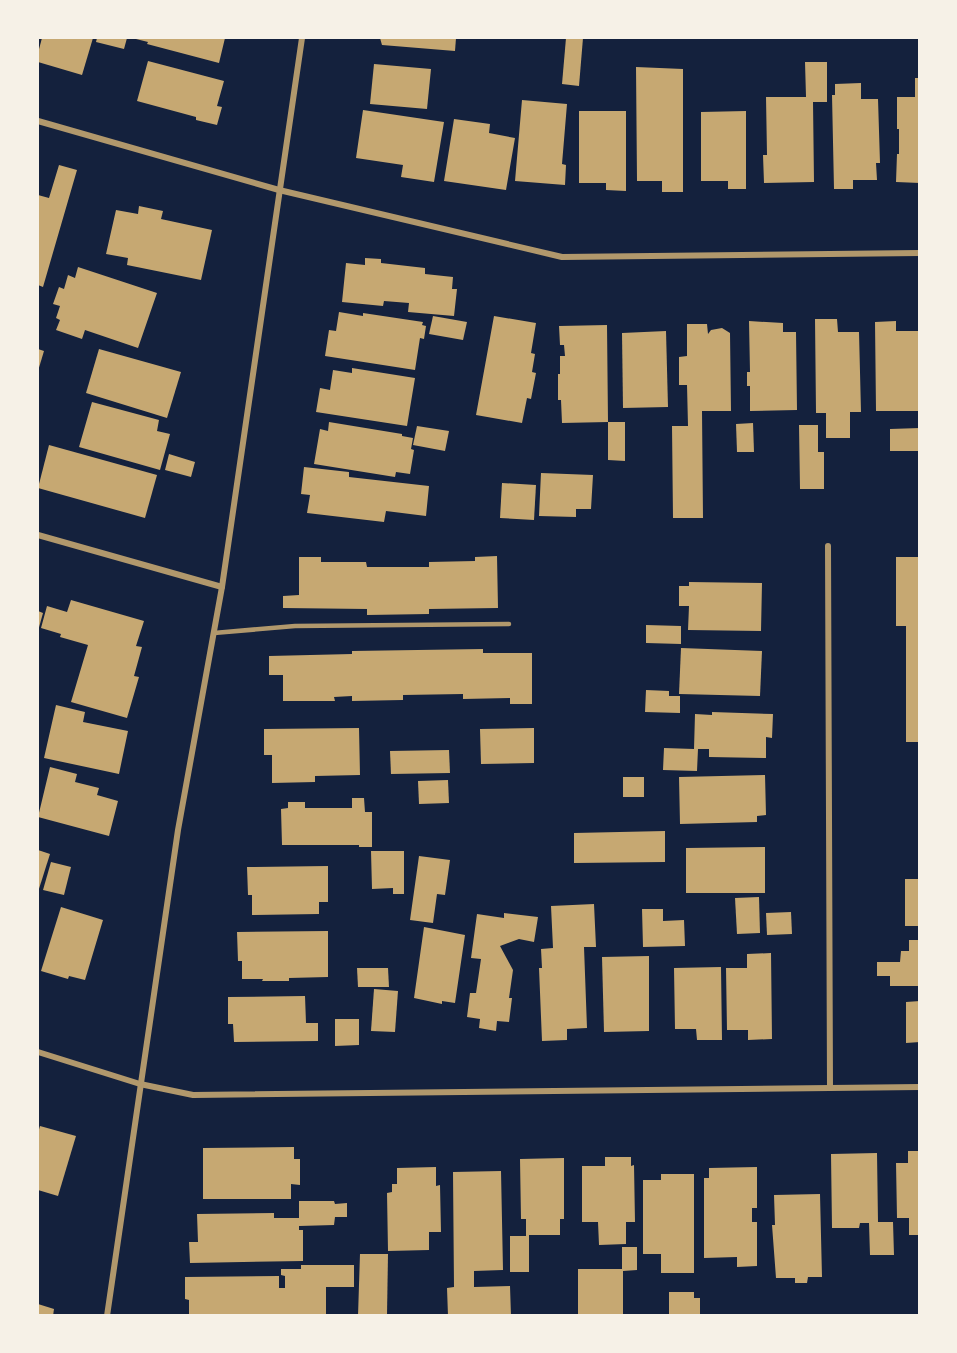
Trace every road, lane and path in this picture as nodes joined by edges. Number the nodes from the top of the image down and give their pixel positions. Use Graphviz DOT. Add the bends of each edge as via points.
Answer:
graph roads {
  1 [pos="302,38"];
  2 [pos="38,121"];
  3 [pos="279,190"];
  4 [pos="920,253"];
  5 [pos="38,535"];
  6 [pos="828,546"];
  7 [pos="222,587"];
  8 [pos="509,624"];
  9 [pos="214,633"];
  10 [pos="38,1052"];
  11 [pos="140,1084"];
  12 [pos="920,1087"];
  13 [pos="830,1088"];
  14 [pos="107,1316"];
  1 -- 3 [label="street"];
  2 -- 3 [label="street"];
  3 -- 4 [label="street" via="562,256"];
  3 -- 7 [label="street"];
  5 -- 7 [label="street"];
  6 -- 13 [label="street"];
  7 -- 9 [label="street"];
  8 -- 9 [label="lane" via="295,626"];
  9 -- 11 [label="street" via="178,830"];
  10 -- 11 [label="street"];
  11 -- 13 [label="street" via="193,1095"];
  11 -- 14 [label="street"];
  12 -- 13 [label="street"];
}
